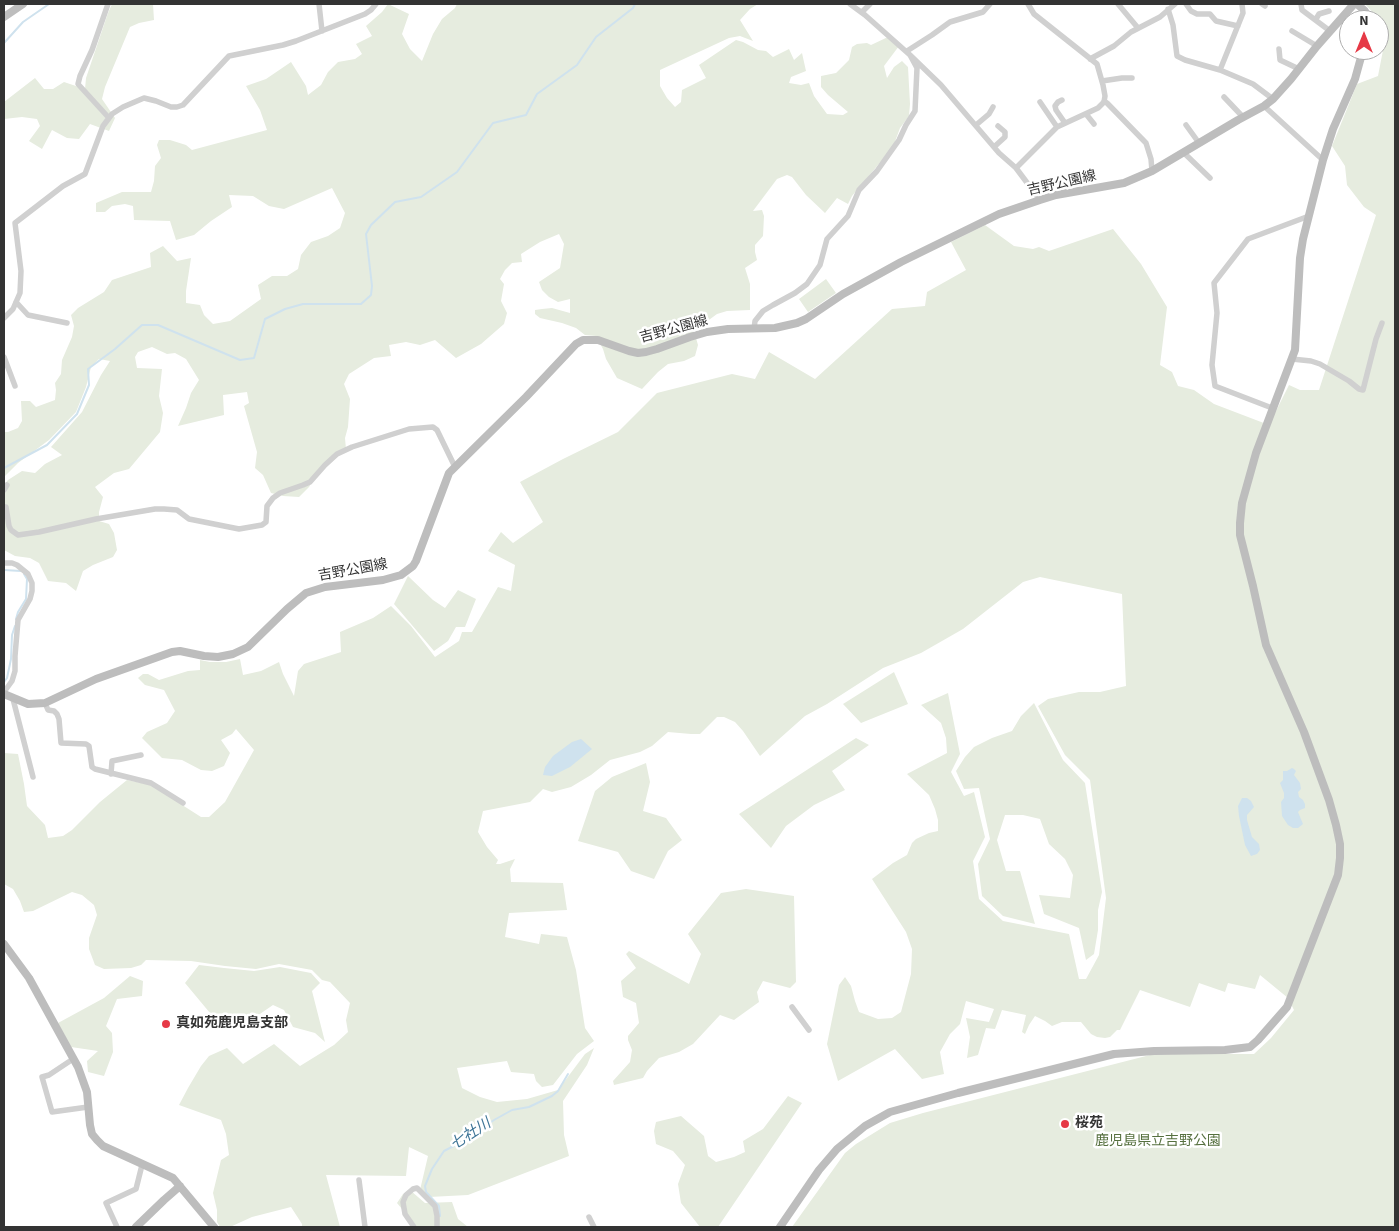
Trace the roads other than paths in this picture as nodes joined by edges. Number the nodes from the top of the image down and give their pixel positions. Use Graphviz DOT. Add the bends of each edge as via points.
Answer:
graph roads {
  1 [pos="22,4"];
  2 [pos="108,4"];
  3 [pos="319,4"];
  4 [pos="376,4"];
  5 [pos="850,4"];
  6 [pos="870,4"];
  7 [pos="990,4"];
  8 [pos="1028,4"];
  9 [pos="1118,4"];
  10 [pos="1175,4"];
  11 [pos="1186,4"];
  12 [pos="1242,4"];
  13 [pos="1356,4"];
  14 [pos="1302,6"];
  15 [pos="1168,9"];
  16 [pos="1295,9"];
  17 [pos="1329,11"];
  18 [pos="862,12"];
  19 [pos="4,17"];
  20 [pos="1316,19"];
  21 [pos="1238,26"];
  22 [pos="1138,28"];
  23 [pos="322,30"];
  24 [pos="1330,31"];
  25 [pos="1292,32"];
  26 [pos="1316,46"];
  27 [pos="1279,49"];
  28 [pos="909,53"];
  29 [pos="1090,59"];
  30 [pos="1360,60"];
  31 [pos="1220,70"];
  32 [pos="1299,70"];
  33 [pos="1132,78"];
  34 [pos="1102,81"];
  35 [pos="1224,97"];
  36 [pos="1273,99"];
  37 [pos="1062,100"];
  38 [pos="1104,101"];
  39 [pos="1040,102"];
  40 [pos="1264,106"];
  41 [pos="994,107"];
  42 [pos="1086,114"];
  43 [pos="109,118"];
  44 [pos="1242,118"];
  45 [pos="1065,123"];
  46 [pos="1094,124"];
  47 [pos="976,125"];
  48 [pos="1186,125"];
  49 [pos="998,126"];
  50 [pos="1057,127"];
  51 [pos="1198,143"];
  52 [pos="994,147"];
  53 [pos="1183,152"];
  54 [pos="1323,160"];
  55 [pos="1016,168"];
  56 [pos="1152,171"];
  57 [pos="1210,178"];
  58 [pos="1040,200"];
  59 [pos="1309,216"];
  60 [pos="16,302"];
  61 [pos="4,318"];
  62 [pos="67,323"];
  63 [pos="1382,323"];
  64 [pos="754,329"];
  65 [pos="4,357"];
  66 [pos="1292,359"];
  67 [pos="15,386"];
  68 [pos="1272,408"];
  69 [pos="455,467"];
  70 [pos="4,507"];
  71 [pos="4,563"];
  72 [pos="4,693"];
  73 [pos="13,699"];
  74 [pos="45,703"];
  75 [pos="142,755"];
  76 [pos="111,774"];
  77 [pos="33,777"];
  78 [pos="183,803"];
  79 [pos="4,944"];
  80 [pos="792,1007"];
  81 [pos="809,1030"];
  82 [pos="73,1059"];
  83 [pos="88,1107"];
  84 [pos="142,1165"];
  85 [pos="359,1180"];
  86 [pos="180,1186"];
  87 [pos="589,1217"];
  88 [pos="117,1227"];
  89 [pos="136,1227"];
  90 [pos="214,1227"];
  91 [pos="365,1227"];
  92 [pos="414,1227"];
  93 [pos="436,1227"];
  94 [pos="594,1227"];
  95 [pos="780,1227"];
  1 -- 19 [label="street"];
  2 -- 43 [label="street" via="78,84"];
  3 -- 23 [label="street"];
  4 -- 23 [label="street" via="366,14"];
  5 -- 18 [label="street"];
  6 -- 18 [label="street"];
  7 -- 28 [label="street" via="983,12 950,22"];
  8 -- 29 [label="street" via="1034,14"];
  9 -- 22 [label="street"];
  10 -- 15 [label="street"];
  11 -- 21 [label="street" via="1197,14 1210,14 1216,21"];
  12 -- 21 [label="street" via="1243,13"];
  13 -- 24 [label="street, 吉野公園線"];
  14 -- 16 [label="street"];
  14 -- 20 [label="street" via="1302,10"];
  15 -- 22 [label="street"];
  15 -- 31 [label="street" via="1177,56"];
  17 -- 20 [label="street" via="1319,14"];
  18 -- 28 [label="street"];
  20 -- 24 [label="street"];
  21 -- 31 [label="street"];
  22 -- 29 [label="street"];
  23 -- 43 [label="street" via="283,45 229,56 183,105 171,107 144,98 123,107"];
  24 -- 26 [label="street, 吉野公園線"];
  25 -- 26 [label="street"];
  26 -- 32 [label="street, 吉野公園線"];
  27 -- 32 [label="street" via="1280,60"];
  28 -- 47 [label="street"];
  28 -- 64 [label="street" via="917,68 915,111 899,140 859,190 848,216 827,239 820,265 807,284 763,311 755,321"];
  29 -- 34 [label="street" via="1097,64"];
  30 -- 54 [label="street"];
  31 -- 36 [label="street" via="1253,84"];
  32 -- 36 [label="street, 吉野公園線"];
  33 -- 34 [label="street"];
  34 -- 38 [label="street"];
  35 -- 44 [label="street"];
  36 -- 40 [label="street, 吉野公園線"];
  37 -- 45 [label="street" via="1056,110"];
  38 -- 42 [label="street"];
  38 -- 56 [label="street" via="1146,143"];
  39 -- 50 [label="street"];
  40 -- 44 [label="street, 吉野公園線"];
  40 -- 54 [label="street"];
  41 -- 47 [label="street"];
  42 -- 45 [label="street"];
  42 -- 46 [label="street"];
  43 -- 60 [label="street" via="85,174 14,223 21,271"];
  44 -- 51 [label="street, 吉野公園線"];
  45 -- 50 [label="street"];
  47 -- 52 [label="street"];
  48 -- 51 [label="street"];
  49 -- 52 [label="street" via="1005,132 1005,137"];
  50 -- 55 [label="street"];
  51 -- 53 [label="street, 吉野公園線"];
  52 -- 55 [label="street"];
  53 -- 56 [label="street, 吉野公園線"];
  53 -- 57 [label="street"];
  54 -- 59 [label="street"];
  55 -- 58 [label="street"];
  56 -- 58 [label="street, 吉野公園線" via="1124,183"];
  58 -- 64 [label="street, 吉野公園線" via="999,214 901,262 806,319 788,326"];
  59 -- 66 [label="street" via="1300,258 1296,341"];
  59 -- 68 [label="street" via="1248,239 1214,283 1217,314 1212,365 1215,386"];
  60 -- 61 [label="street"];
  60 -- 62 [label="street" via="28,315"];
  63 -- 66 [label="street" via="1363,390 1320,364"];
  64 -- 69 [label="street, 吉野公園線" via="707,332 638,353 598,340 579,342"];
  65 -- 67 [label="street"];
  66 -- 68 [label="street"];
  68 -- 95 [label="street" via="1242,503 1240,534 1266,645 1304,732 1329,800 1340,844 1335,885 1287,1007 1250,1047 1114,1054 890,1112 865,1126 837,1149"];
  69 -- 70 [label="street" via="437,430 433,427 409,429 337,454 310,482 273,498 267,506 266,522 239,529 189,519 177,510 164,508 18,535 9,526"];
  69 -- 74 [label="street, 吉野公園線" via="447,478 416,561 400,576 325,587 306,593 248,647 233,654 218,657 172,652 96,679"];
  71 -- 72 [label="street" via="17,565 28,574 32,591 18,620 15,671"];
  72 -- 73 [label="street, 吉野公園線"];
  73 -- 74 [label="street, 吉野公園線" via="28,704"];
  73 -- 77 [label="street"];
  74 -- 76 [label="street" via="48,710 57,714 61,743 86,744 92,767"];
  75 -- 76 [label="street" via="112,761"];
  76 -- 78 [label="street" via="151,783"];
  79 -- 82 [label="street" via="29,978"];
  80 -- 81 [label="street"];
  82 -- 83 [label="street" via="87,1092"];
  82 -- 83 [label="street" via="42,1077 52,1112"];
  83 -- 84 [label="street" via="92,1134 97,1140"];
  84 -- 86 [label="street" via="173,1178"];
  84 -- 88 [label="street" via="136,1189 106,1204"];
  85 -- 91 [label="street"];
  86 -- 89 [label="street"];
  86 -- 90 [label="street"];
  87 -- 94 [label="street"];
  92 -- 93 [label="street" via="404,1214 403,1202 406,1195 417,1188 436,1206"];
}
